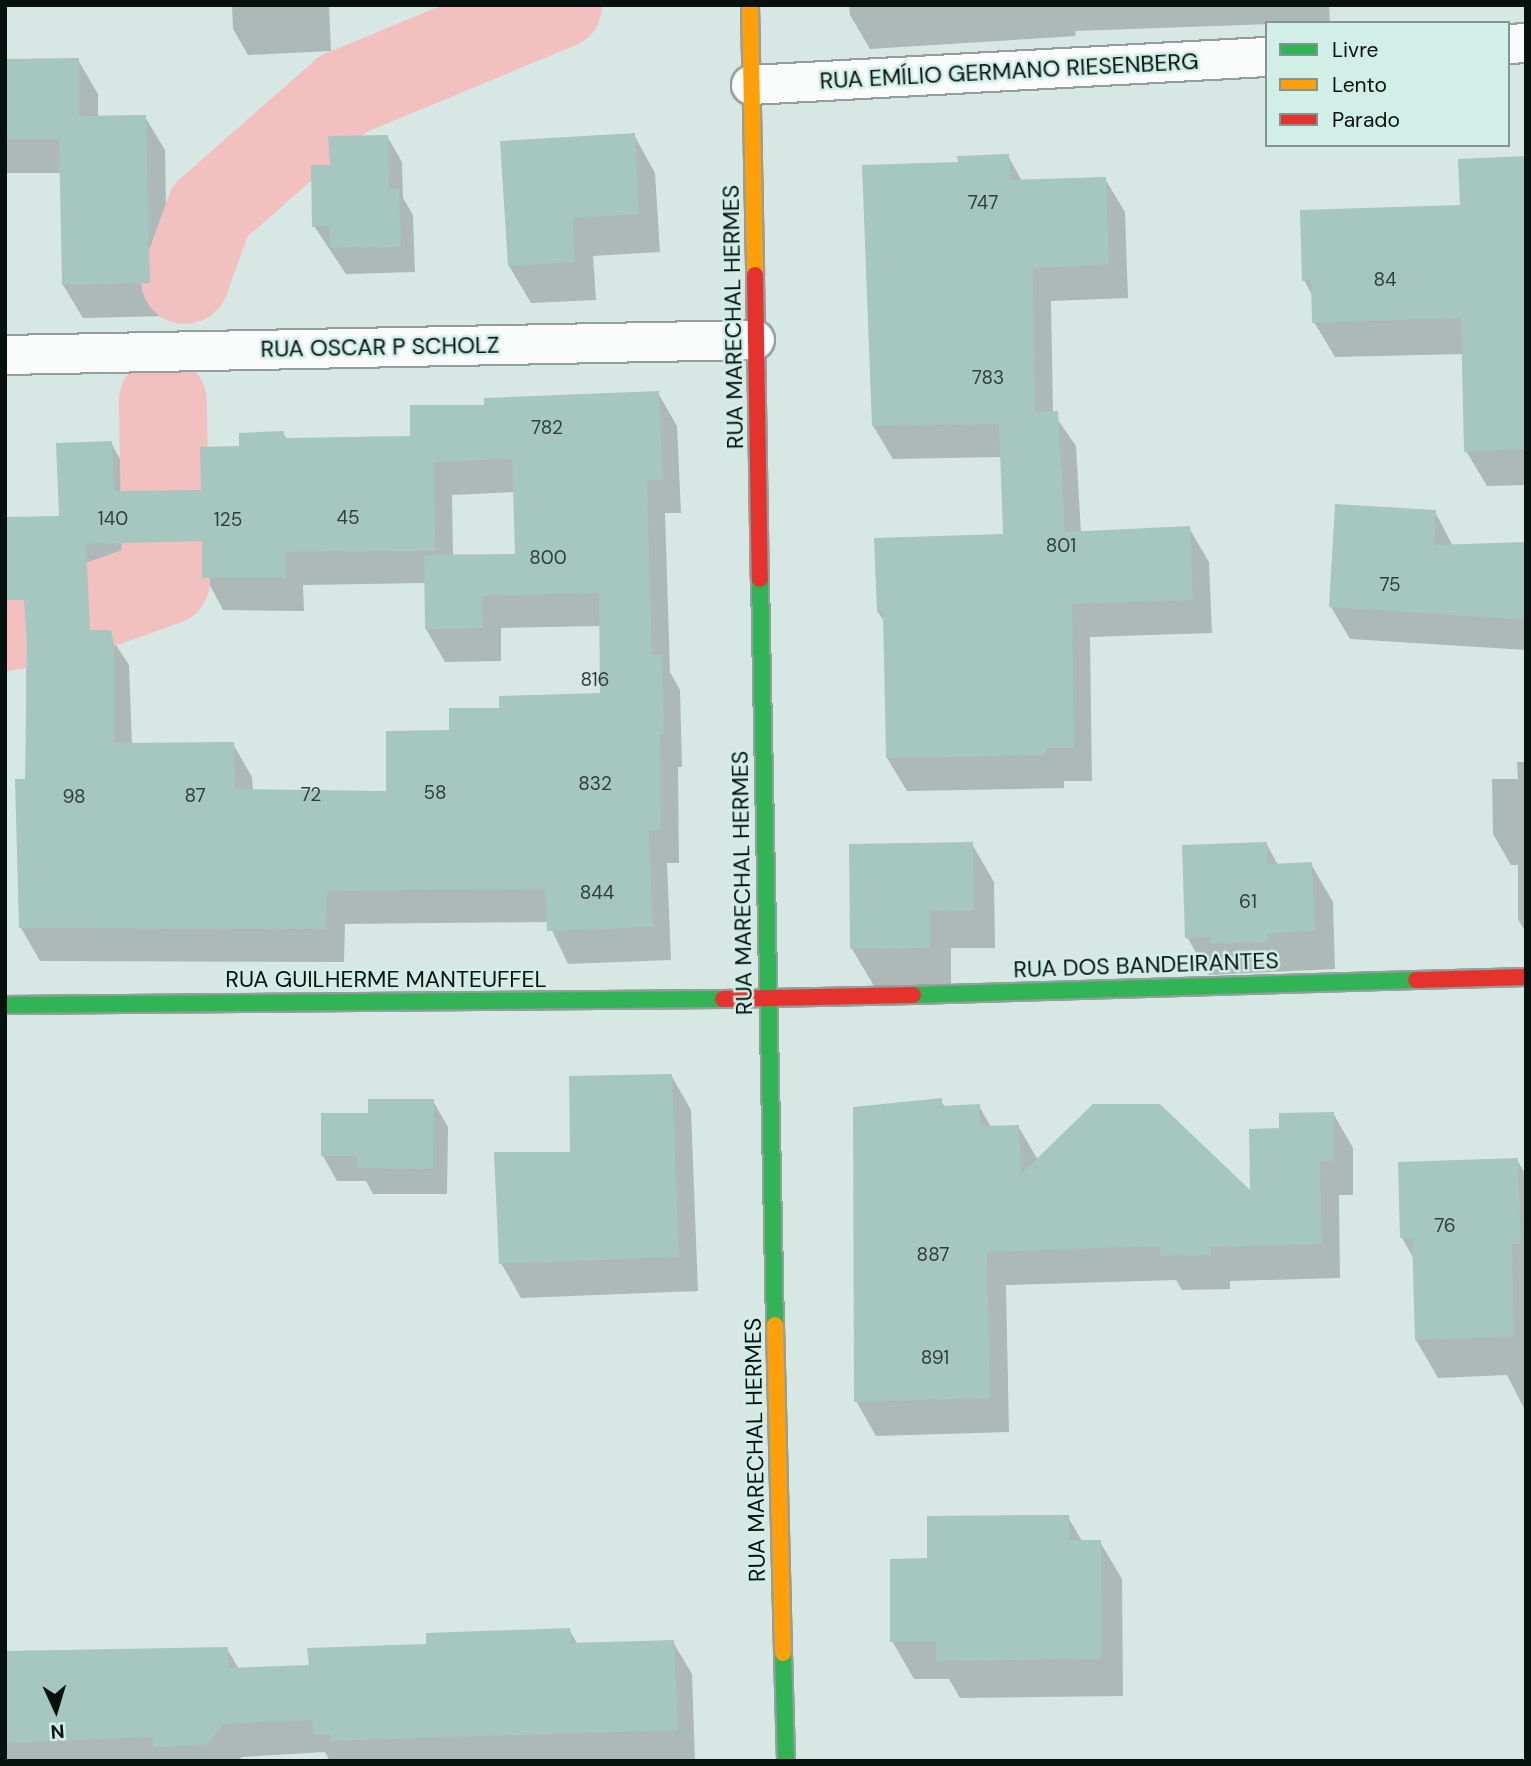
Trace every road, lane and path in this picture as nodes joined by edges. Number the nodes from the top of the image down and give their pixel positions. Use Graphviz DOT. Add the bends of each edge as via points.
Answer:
graph roads {
  1 [pos="750,5"];
  2 [pos="1265,57"];
  3 [pos="751,85"];
  4 [pos="755,340"];
  5 [pos="5,355"];
  6 [pos="1526,977"];
  7 [pos="767,999"];
  8 [pos="5,1004"];
  9 [pos="786,1761"];
  1 -- 3 [label="street, RUA MARECHAL HERMES"];
  2 -- 3 [label="street, RUA EMÍLIO GERMANO RIESENBERG"];
  3 -- 4 [label="street, RUA MARECHAL HERMES"];
  4 -- 5 [label="street, RUA OSCAR P SCHOLZ"];
  4 -- 7 [label="street, RUA MARECHAL HERMES"];
  6 -- 7 [label="street, RUA DOS BANDEIRANTES"];
  7 -- 8 [label="street, RUA GUILHERME MANTEUFFEL"];
  7 -- 9 [label="street, RUA MARECHAL HERMES"];
}
